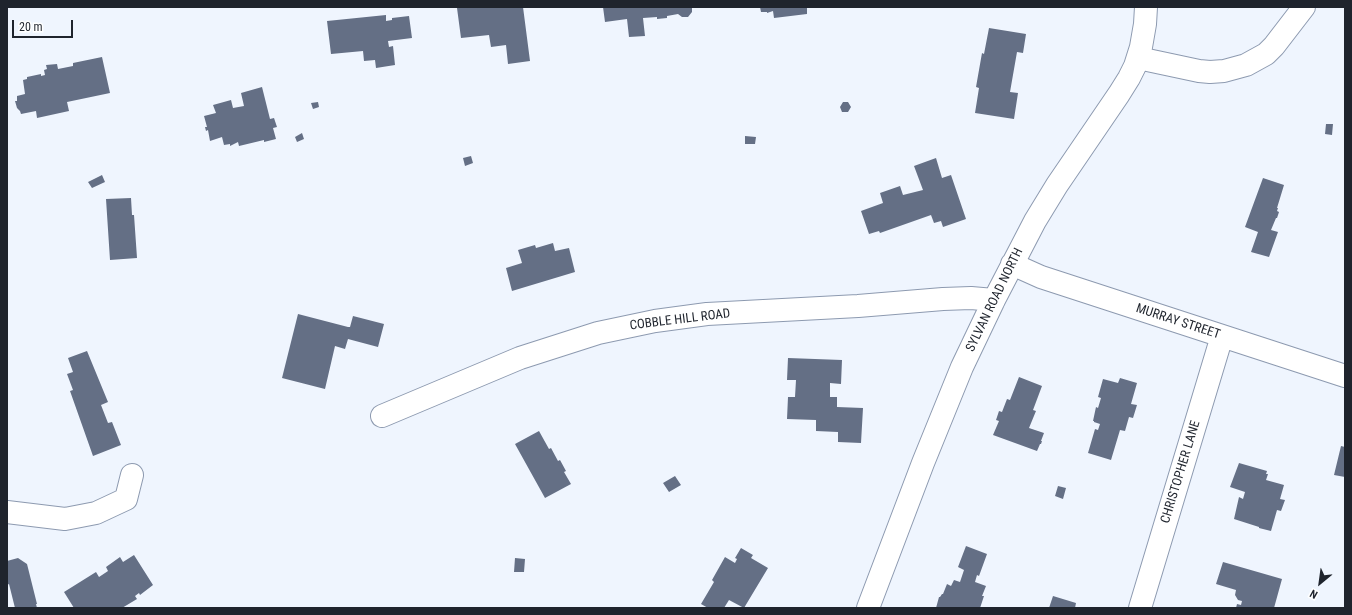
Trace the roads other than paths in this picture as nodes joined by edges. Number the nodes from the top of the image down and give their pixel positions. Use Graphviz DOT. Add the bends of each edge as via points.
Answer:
graph roads {
  1 [pos="1146,7"];
  2 [pos="1304,7"];
  3 [pos="1138,58"];
  4 [pos="1012,264"];
  5 [pos="994,300"];
  6 [pos="1222,336"];
  7 [pos="1345,376"];
  8 [pos="382,416"];
  9 [pos="132,475"];
  10 [pos="7,512"];
  11 [pos="868,608"];
  12 [pos="1140,608"];
  1 -- 3 [label="street, SYLVAN ROAD NORTH"];
  2 -- 3 [label="street" via="1274,46 1266,54 1246,65 1210,72"];
  3 -- 4 [label="street, SYLVAN ROAD NORTH" via="1119,94 1057,185"];
  4 -- 5 [label="street, SYLVAN ROAD NORTH"];
  4 -- 6 [label="street, MURRAY STREET" via="1041,277"];
  5 -- 8 [label="street, COBBLE HILL ROAD" via="943,299 707,314 655,321 591,335 520,358"];
  5 -- 11 [label="street, SYLVAN ROAD NORTH" via="940,419"];
  6 -- 7 [label="street, MURRAY STREET"];
  6 -- 12 [label="street, CHRISTOPHER LANE"];
  9 -- 10 [label="street" via="126,499 96,513 65,519"];
}
